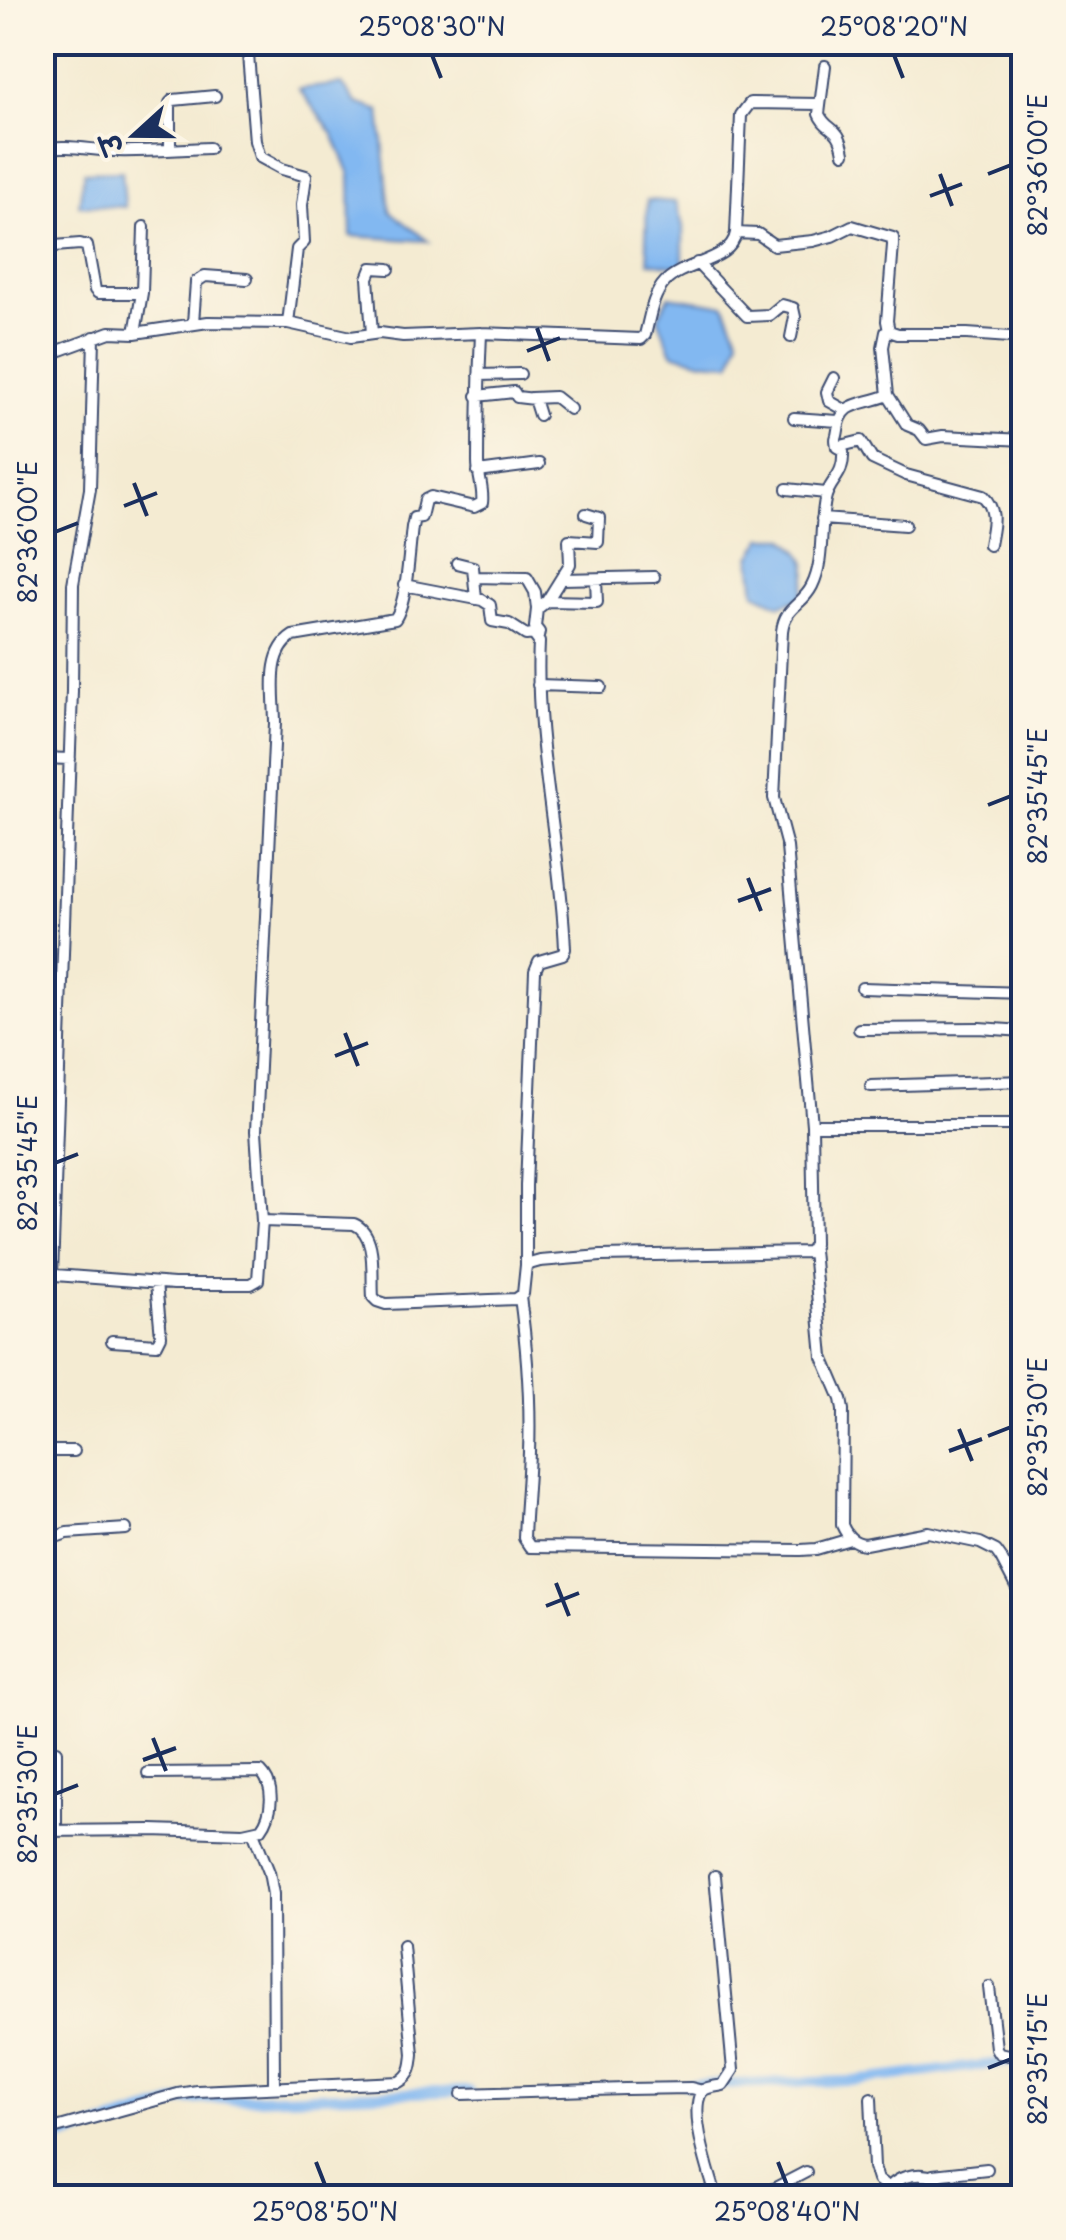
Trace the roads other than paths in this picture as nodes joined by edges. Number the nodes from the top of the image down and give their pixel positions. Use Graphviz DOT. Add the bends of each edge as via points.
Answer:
graph roads {
  1 [pos="248,42"];
  2 [pos="825,66"];
  3 [pos="215,96"];
  4 [pos="820,104"];
  5 [pos="209,148"];
  6 [pos="42,149"];
  7 [pos="170,150"];
  8 [pos="844,153"];
  9 [pos="144,228"];
  10 [pos="736,233"];
  11 [pos="42,247"];
  12 [pos="698,263"];
  13 [pos="389,269"];
  14 [pos="246,279"];
  15 [pos="142,293"];
  16 [pos="193,323"];
  17 [pos="288,323"];
  18 [pos="889,330"];
  19 [pos="134,333"];
  20 [pos="481,333"];
  21 [pos="372,334"];
  22 [pos="94,336"];
  23 [pos="791,337"];
  24 [pos="1024,338"];
  25 [pos="42,357"];
  26 [pos="520,374"];
  27 [pos="478,375"];
  28 [pos="834,378"];
  29 [pos="888,395"];
  30 [pos="477,396"];
  31 [pos="530,398"];
  32 [pos="570,409"];
  33 [pos="845,410"];
  34 [pos="539,415"];
  35 [pos="794,418"];
  36 [pos="838,421"];
  37 [pos="1024,440"];
  38 [pos="838,447"];
  39 [pos="540,464"];
  40 [pos="478,472"];
  41 [pos="787,489"];
  42 [pos="826,494"];
  43 [pos="586,514"];
  44 [pos="822,519"];
  45 [pos="905,524"];
  46 [pos="988,545"];
  47 [pos="457,562"];
  48 [pos="475,577"];
  49 [pos="654,577"];
  50 [pos="562,579"];
  51 [pos="596,580"];
  52 [pos="404,585"];
  53 [pos="476,598"];
  54 [pos="547,602"];
  55 [pos="537,609"];
  56 [pos="538,638"];
  57 [pos="538,685"];
  58 [pos="601,687"];
  59 [pos="42,758"];
  60 [pos="70,758"];
  61 [pos="862,988"];
  62 [pos="1024,992"];
  63 [pos="859,1028"];
  64 [pos="1024,1032"];
  65 [pos="1024,1081"];
  66 [pos="872,1086"];
  67 [pos="812,1125"];
  68 [pos="1024,1126"];
  69 [pos="262,1220"];
  70 [pos="813,1250"];
  71 [pos="526,1265"];
  72 [pos="47,1275"];
  73 [pos="156,1283"];
  74 [pos="520,1297"];
  75 [pos="112,1341"];
  76 [pos="74,1450"];
  77 [pos="42,1451"];
  78 [pos="126,1529"];
  79 [pos="850,1539"];
  80 [pos="42,1542"];
  81 [pos="1024,1595"];
  82 [pos="56,1751"];
  83 [pos="148,1772"];
  84 [pos="42,1831"];
  85 [pos="56,1831"];
  86 [pos="253,1832"];
  87 [pos="715,1876"];
  88 [pos="402,1946"];
  89 [pos="989,1987"];
  90 [pos="1024,2052"];
  91 [pos="274,2087"];
  92 [pos="703,2091"];
  93 [pos="462,2094"];
  94 [pos="871,2098"];
  95 [pos="42,2132"];
  96 [pos="987,2168"];
  97 [pos="806,2172"];
  98 [pos="933,2175"];
  99 [pos="886,2192"];
  100 [pos="716,2196"];
  101 [pos="690,2198"];
  102 [pos="756,2198"];
  103 [pos="940,2198"];
  1 -- 17 [label="street" via="260,156 306,176 304,242 297,249"];
  2 -- 4 [label="street"];
  3 -- 7 [label="street" via="172,100"];
  4 -- 8 [label="street" via="820,119 838,133"];
  4 -- 10 [label="street" via="745,107"];
  5 -- 7 [label="street"];
  6 -- 7 [label="street"];
  9 -- 15 [label="street"];
  10 -- 12 [label="street" via="731,247"];
  10 -- 18 [label="street" via="758,234 774,245 813,241 852,226 892,238"];
  11 -- 15 [label="street" via="85,245 98,293"];
  12 -- 20 [label="street" via="662,285 641,339"];
  12 -- 23 [label="street" via="746,316 792,308"];
  13 -- 21 [label="street" via="372,268 368,278"];
  14 -- 16 [label="street" via="200,278"];
  15 -- 19 [label="street"];
  16 -- 17 [label="street"];
  16 -- 19 [label="street"];
  17 -- 21 [label="street"];
  18 -- 24 [label="street"];
  18 -- 29 [label="street" via="883,347"];
  19 -- 22 [label="street"];
  20 -- 21 [label="street"];
  20 -- 27 [label="street"];
  22 -- 25 [label="street"];
  22 -- 60 [label="street" via="90,489 73,584"];
  26 -- 27 [label="street"];
  27 -- 30 [label="street"];
  28 -- 33 [label="street" via="828,400"];
  29 -- 33 [label="street"];
  29 -- 37 [label="street" via="907,425 926,439"];
  30 -- 31 [label="street" via="514,392"];
  30 -- 40 [label="street"];
  31 -- 32 [label="street" via="554,397"];
  31 -- 34 [label="street"];
  33 -- 36 [label="street"];
  35 -- 36 [label="street"];
  36 -- 38 [label="street"];
  38 -- 42 [label="street" via="842,470"];
  38 -- 46 [label="street" via="861,440 872,459 906,475 983,496 994,516"];
  39 -- 40 [label="street"];
  40 -- 52 [label="street" via="478,506 425,500 422,517 414,518"];
  41 -- 42 [label="street"];
  42 -- 44 [label="street"];
  43 -- 50 [label="street" via="600,518 598,542 569,540 570,564"];
  44 -- 45 [label="street"];
  44 -- 67 [label="street" via="812,585 782,622 773,790 787,847"];
  47 -- 48 [label="street" via="473,566"];
  48 -- 53 [label="street"];
  48 -- 55 [label="street" via="527,578"];
  49 -- 51 [label="street"];
  50 -- 51 [label="street"];
  50 -- 54 [label="street"];
  51 -- 54 [label="street" via="597,602"];
  52 -- 53 [label="street"];
  52 -- 69 [label="street" via="395,619 293,636 275,658 256,1130"];
  53 -- 56 [label="street" via="490,605 492,620"];
  54 -- 55 [label="street"];
  55 -- 56 [label="street"];
  56 -- 57 [label="street"];
  57 -- 58 [label="street"];
  57 -- 71 [label="street" via="565,949 535,971"];
  59 -- 60 [label="street"];
  60 -- 72 [label="street"];
  61 -- 62 [label="street"];
  63 -- 64 [label="street"];
  65 -- 66 [label="street"];
  67 -- 68 [label="street"];
  67 -- 70 [label="street"];
  69 -- 73 [label="street" via="255,1282"];
  69 -- 74 [label="street" via="361,1226 373,1297 386,1304"];
  70 -- 71 [label="street" via="601,1256"];
  70 -- 79 [label="street" via="823,1357 843,1410 842,1525"];
  71 -- 74 [label="street"];
  72 -- 73 [label="street"];
  73 -- 75 [label="street" via="157,1344"];
  74 -- 79 [label="street" via="528,1374 524,1538 530,1547 801,1550"];
  76 -- 77 [label="street"];
  78 -- 80 [label="street" via="67,1533"];
  79 -- 81 [label="street" via="865,1544 928,1532 980,1543 996,1551"];
  82 -- 85 [label="street"];
  83 -- 86 [label="street" via="261,1772 270,1816"];
  84 -- 85 [label="street"];
  85 -- 86 [label="street"];
  86 -- 91 [label="street" via="273,1894"];
  87 -- 92 [label="street" via="733,2064 726,2082"];
  88 -- 91 [label="street" via="413,2054 407,2077"];
  89 -- 90 [label="street" via="998,2053"];
  91 -- 95 [label="street" via="178,2094"];
  92 -- 93 [label="street"];
  92 -- 100 [label="street" via="698,2128"];
  94 -- 99 [label="street" via="874,2167"];
  96 -- 98 [label="street"];
  97 -- 102 [label="street"];
  98 -- 99 [label="street" via="898,2178"];
  98 -- 103 [label="street"];
  100 -- 101 [label="street"];
}
